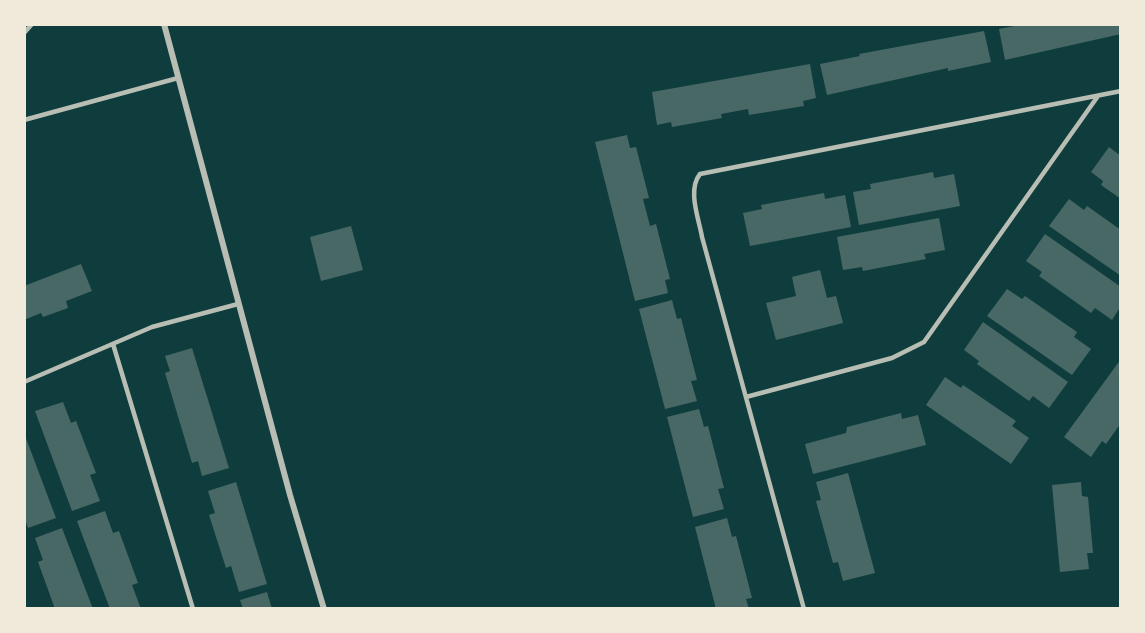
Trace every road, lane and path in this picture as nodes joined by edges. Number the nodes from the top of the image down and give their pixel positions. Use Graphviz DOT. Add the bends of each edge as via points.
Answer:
graph roads {
  1 [pos="32,24"];
  2 [pos="164,24"];
  3 [pos="24,33"];
  4 [pos="178,78"];
  5 [pos="1121,92"];
  6 [pos="1098,96"];
  7 [pos="24,120"];
  8 [pos="238,304"];
  9 [pos="113,344"];
  10 [pos="24,382"];
  11 [pos="746,397"];
  12 [pos="193,609"];
  13 [pos="324,609"];
  14 [pos="804,609"];
  1 -- 3 [label="lane"];
  2 -- 4 [label="street"];
  4 -- 7 [label="lane"];
  4 -- 8 [label="street"];
  5 -- 6 [label="lane"];
  6 -- 11 [label="lane" via="924,342 892,358"];
  6 -- 11 [label="lane" via="700,174 694,181 694,195 702,237"];
  8 -- 9 [label="lane" via="184,316"];
  8 -- 13 [label="street"];
  9 -- 10 [label="lane"];
  9 -- 12 [label="lane"];
  11 -- 14 [label="lane"];
}
